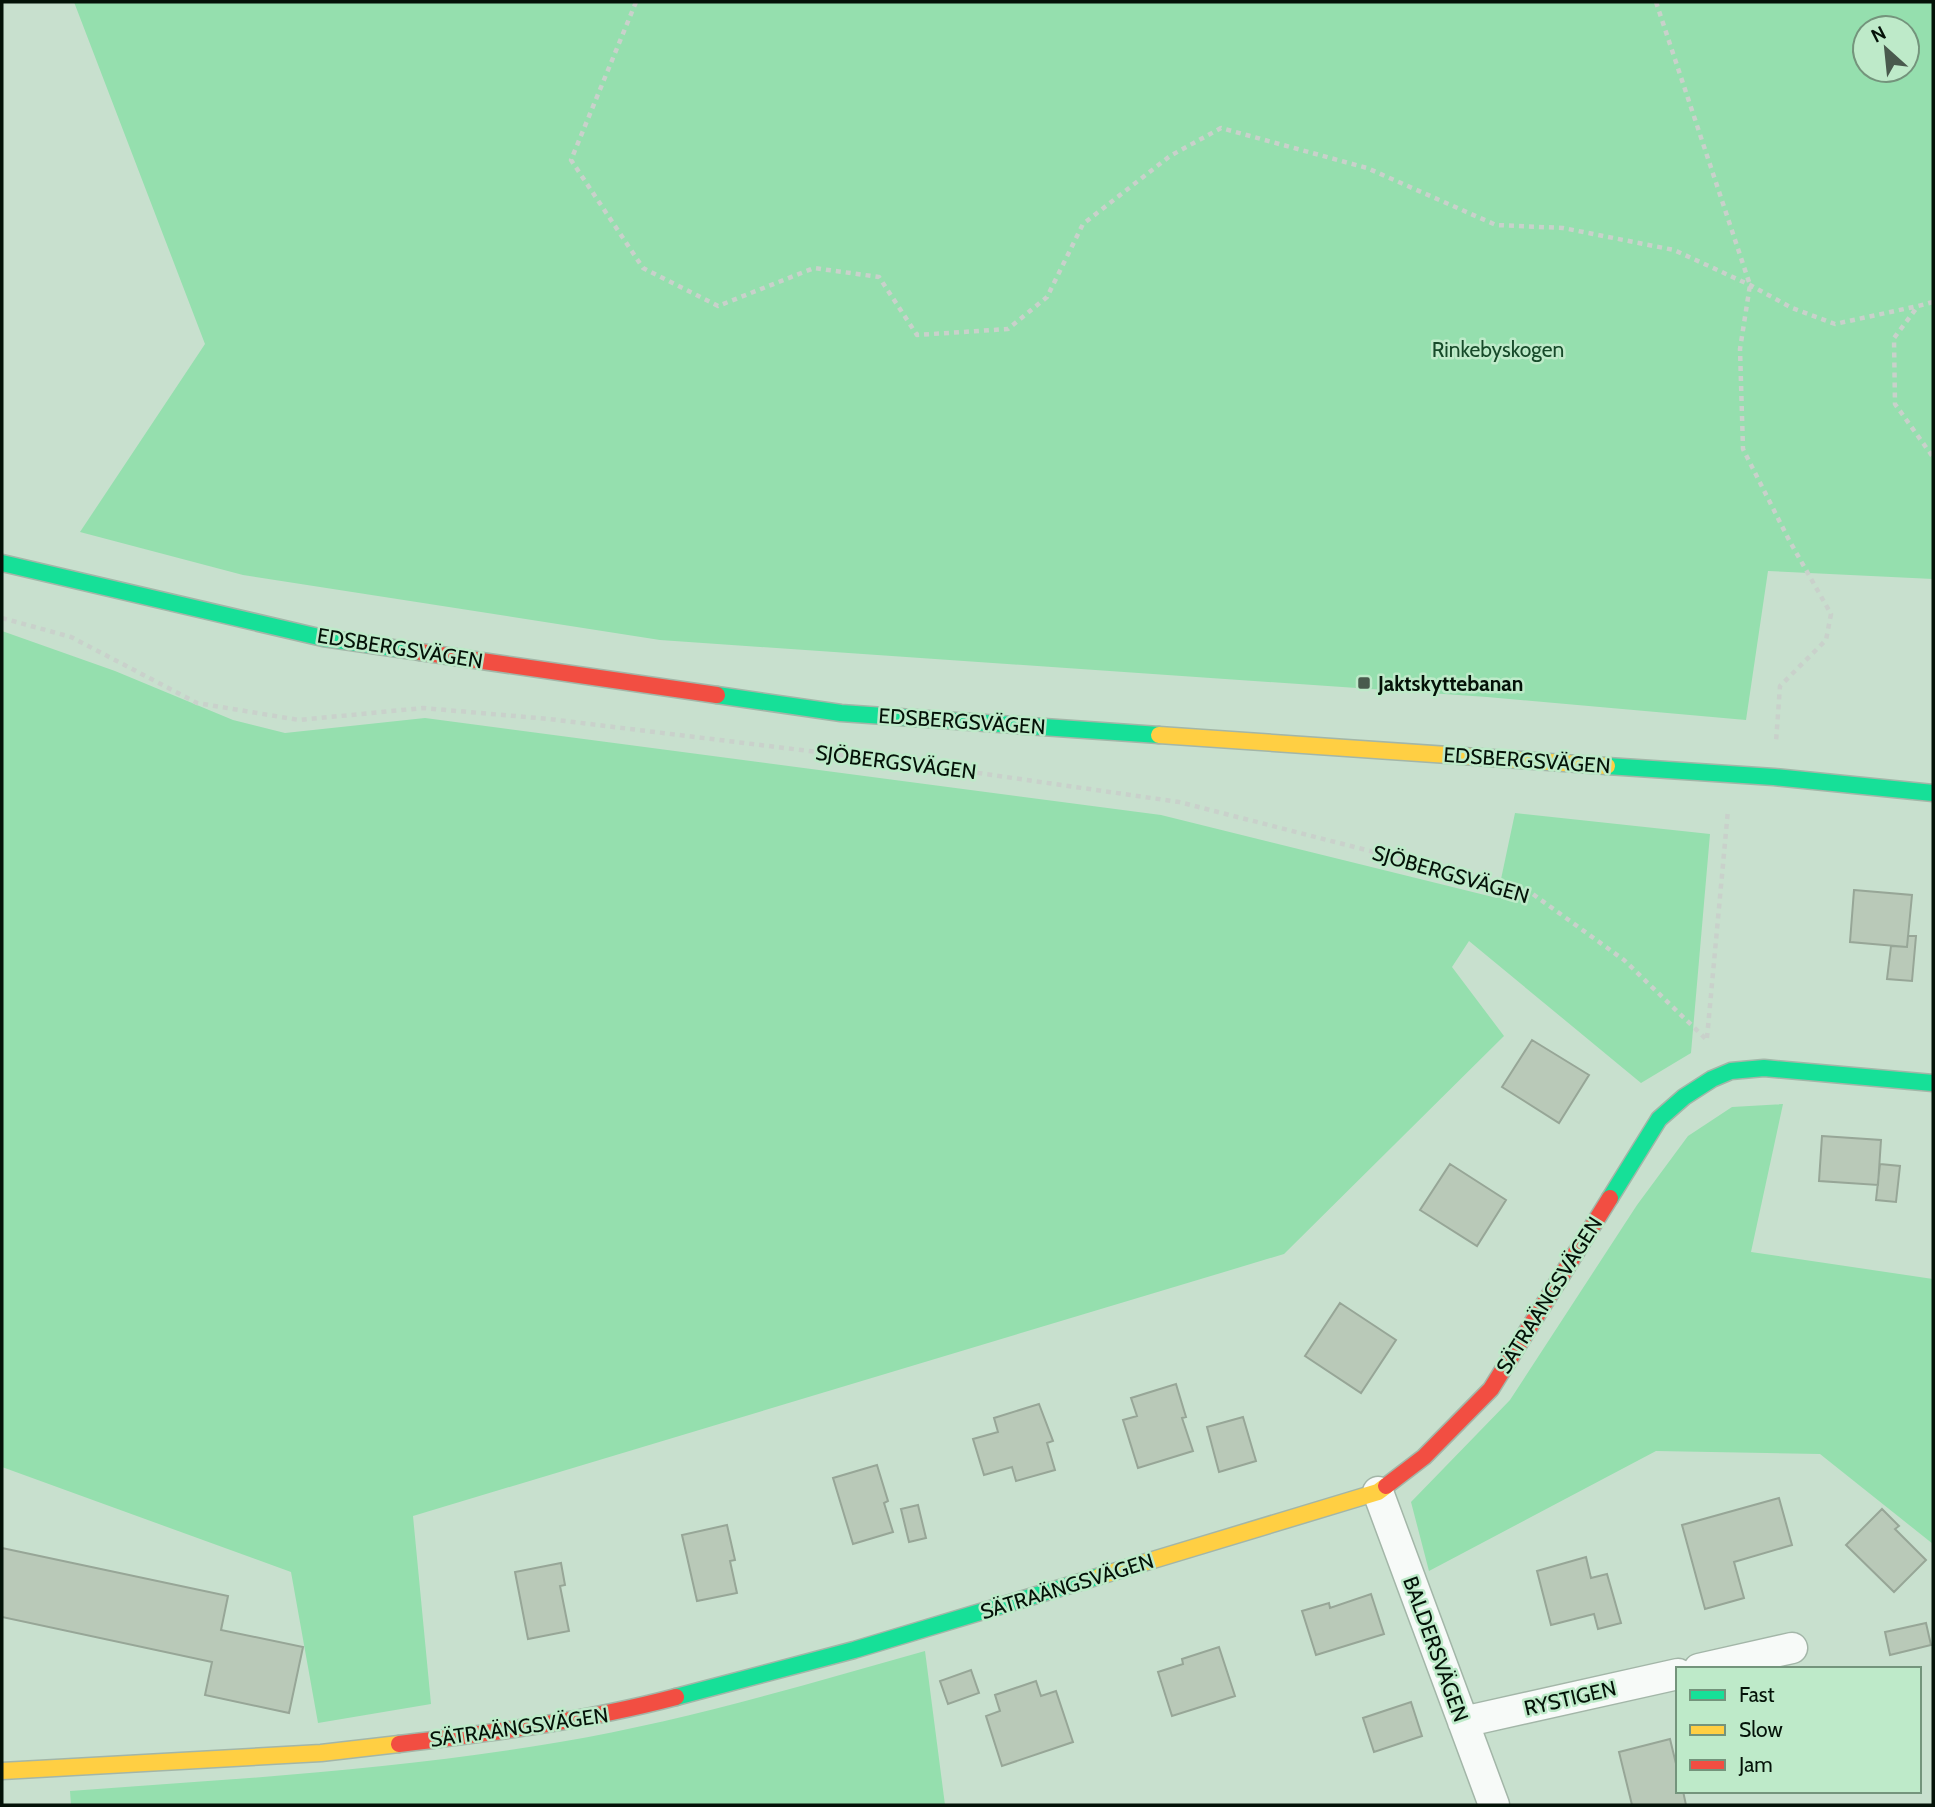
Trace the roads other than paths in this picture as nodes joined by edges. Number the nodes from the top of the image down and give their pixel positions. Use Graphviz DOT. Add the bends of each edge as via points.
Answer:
graph roads {
  1 [pos="2,563"];
  2 [pos="1933,793"];
  3 [pos="1933,1083"];
  4 [pos="1378,1492"];
  5 [pos="1792,1648"];
  6 [pos="1708,1667"];
  7 [pos="1676,1674"];
  8 [pos="1463,1722"];
  9 [pos="2,1771"];
  10 [pos="1494,1805"];
  1 -- 2 [label="street, EDSBERGSVÄGEN" via="323,638 841,713 1774,777"];
  3 -- 4 [label="street, SÄTRAÄNGSVÄGEN" via="1764,1068 1731,1071 1684,1097 1659,1119 1490,1389 1424,1457"];
  4 -- 8 [label="street, BALDERSVÄGEN"];
  4 -- 9 [label="street, SÄTRAÄNGSVÄGEN" via="855,1650 618,1712 321,1753"];
  5 -- 6 [label="street"];
  7 -- 8 [label="street, RYSTIGEN"];
  8 -- 10 [label="street, BALDERSVÄGEN"];
}
